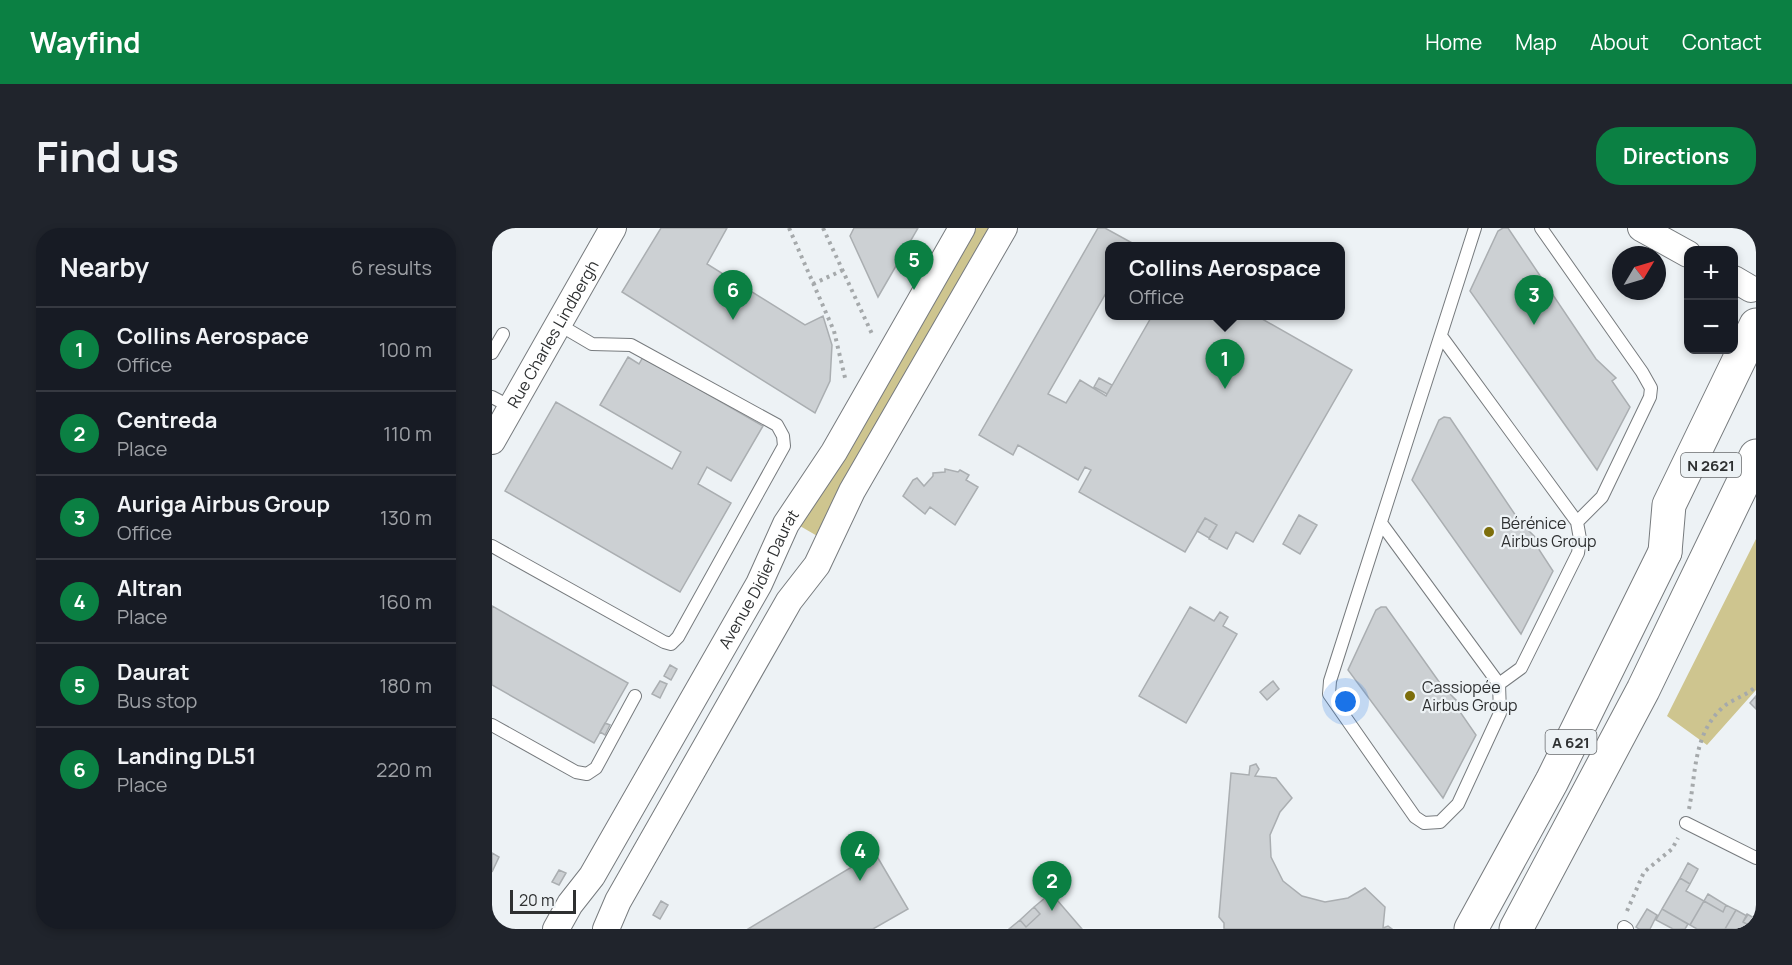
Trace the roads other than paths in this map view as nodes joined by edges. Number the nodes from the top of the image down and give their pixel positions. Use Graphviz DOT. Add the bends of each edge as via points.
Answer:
graph roads {
  1 [pos="613,228"];
  2 [pos="962,228"];
  3 [pos="1004,228"];
  4 [pos="1475,228"];
  5 [pos="1540,228"];
  6 [pos="1641,228"];
  7 [pos="1684,251"];
  8 [pos="558,324"];
  9 [pos="1756,325"];
  10 [pos="502,334"];
  11 [pos="1441,336"];
  12 [pos="492,353"];
  13 [pos="1756,378"];
  14 [pos="502,402"];
  15 [pos="492,441"];
  16 [pos="1756,456"];
  17 [pos="1576,522"];
  18 [pos="1381,523"];
  19 [pos="492,546"];
  20 [pos="1665,552"];
  21 [pos="1498,684"];
  22 [pos="635,696"];
  23 [pos="492,725"];
  24 [pos="1686,823"];
  25 [pos="1756,858"];
  26 [pos="556,929"];
  27 [pos="606,929"];
  28 [pos="1471,929"];
  29 [pos="1516,929"];
  1 -- 8 [label="street, Rue Charles Lindbergh"];
  2 -- 26 [label="street, Avenue Didier Daurat" via="834,452 786,524 759,584 592,876"];
  3 -- 27 [label="street" via="852,491 817,565 789,602"];
  4 -- 11 [label="lane"];
  5 -- 17 [label="lane" via="1651,388 1602,497"];
  6 -- 7 [label="street"];
  8 -- 14 [label="street, Rue Charles Lindbergh"];
  8 -- 19 [label="lane" via="592,345 631,345 777,425 784,446 671,644"];
  9 -- 20 [label="highway" via="1669,505"];
  10 -- 12 [label="lane"];
  11 -- 17 [label="lane"];
  11 -- 18 [label="lane"];
  13 -- 20 [label="highway, N 2621"];
  14 -- 15 [label="street, Rue Charles Lindbergh"];
  16 -- 29 [label="highway, A 621" via="1643,690"];
  17 -- 21 [label="lane" via="1578,552 1521,668"];
  18 -- 21 [label="lane"];
  18 -- 21 [label="lane" via="1329,694 1415,817 1424,823 1440,822 1458,804 1500,713"];
  20 -- 28 [label="highway, A 621" via="1552,781"];
  22 -- 23 [label="lane" via="596,768 587,774 576,772"];
  24 -- 25 [label="lane"];
}
